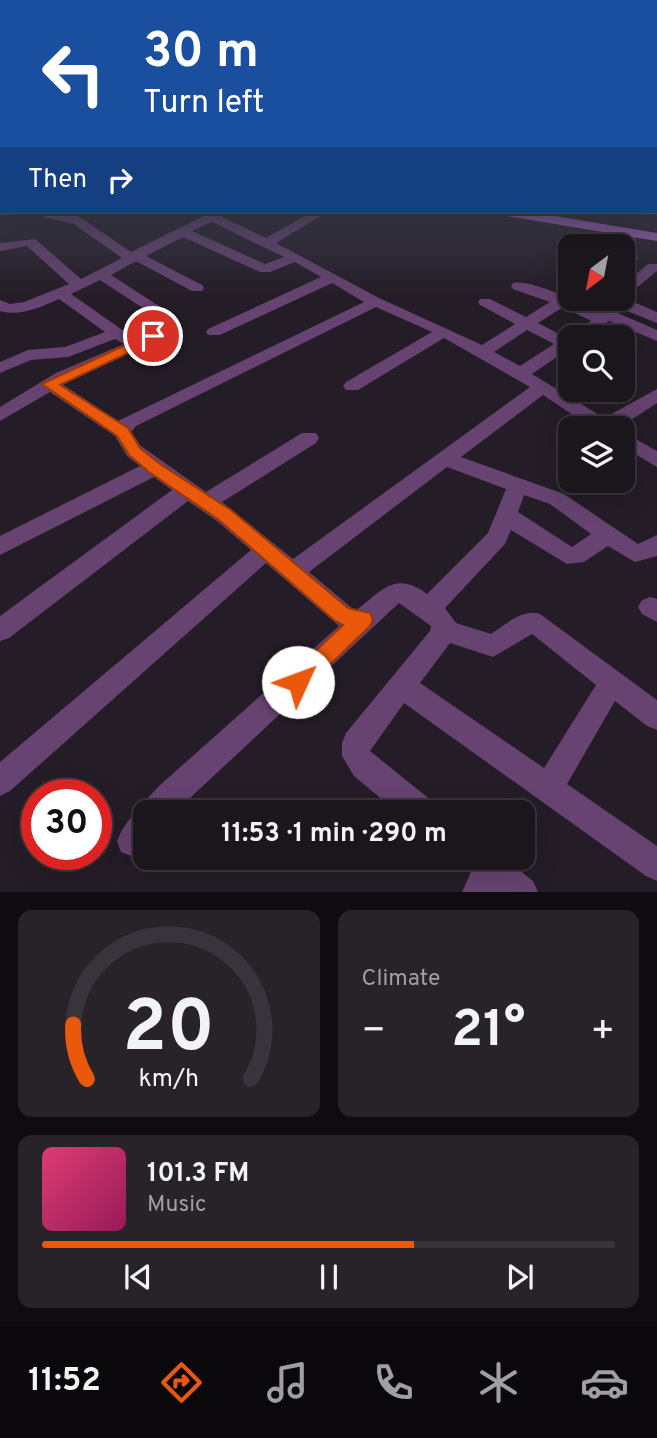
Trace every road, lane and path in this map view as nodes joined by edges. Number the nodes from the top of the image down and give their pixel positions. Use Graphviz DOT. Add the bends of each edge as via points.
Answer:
graph roads {
  1 [pos="72,217"];
  2 [pos="210,217"];
  3 [pos="216,217"];
  4 [pos="313,217"];
  5 [pos="535,217"];
  6 [pos="181,230"];
  7 [pos="629,232"];
  8 [pos="657,237"];
  9 [pos="266,243"];
  10 [pos="0,247"];
  11 [pos="132,256"];
  12 [pos="296,257"];
  13 [pos="653,267"];
  14 [pos="99,273"];
  15 [pos="333,277"];
  16 [pos="635,283"];
  17 [pos="78,284"];
  18 [pos="518,286"];
  19 [pos="197,288"];
  20 [pos="60,293"];
  21 [pos="374,301"];
  22 [pos="558,301"];
  23 [pos="485,302"];
  24 [pos="657,303"];
  25 [pos="0,305"];
  26 [pos="558,305"];
  27 [pos="154,309"];
  28 [pos="603,312"];
  29 [pos="623,312"];
  30 [pos="650,315"];
  31 [pos="527,324"];
  32 [pos="589,325"];
  33 [pos="173,328"];
  34 [pos="214,332"];
  35 [pos="443,332"];
  36 [pos="117,333"];
  37 [pos="558,336"];
  38 [pos="657,336"];
  39 [pos="134,345"];
  40 [pos="558,349"];
  41 [pos="482,352"];
  42 [pos="0,368"];
  43 [pos="520,374"];
  44 [pos="50,384"];
  45 [pos="352,386"];
  46 [pos="542,387"];
  47 [pos="657,395"];
  48 [pos="0,415"];
  49 [pos="588,416"];
  50 [pos="624,416"];
  51 [pos="122,432"];
  52 [pos="309,438"];
  53 [pos="635,446"];
  54 [pos="445,459"];
  55 [pos="657,460"];
  56 [pos="154,468"];
  57 [pos="518,485"];
  58 [pos="196,497"];
  59 [pos="507,516"];
  60 [pos="608,534"];
  61 [pos="657,544"];
  62 [pos="0,545"];
  63 [pos="267,549"];
  64 [pos="291,573"];
  65 [pos="428,609"];
  66 [pos="363,620"];
  67 [pos="0,630"];
  68 [pos="444,630"];
  69 [pos="612,681"];
  70 [pos="401,685"];
  71 [pos="657,717"];
  72 [pos="0,781"];
  73 [pos="549,788"];
  74 [pos="166,800"];
  75 [pos="406,800"];
  76 [pos="657,865"];
  77 [pos="483,872"];
  78 [pos="522,892"];
  1 -- 11 [label="street"];
  2 -- 6 [label="street"];
  3 -- 9 [label="street"];
  4 -- 9 [label="street"];
  5 -- 7 [label="main road"];
  6 -- 11 [label="street"];
  6 -- 12 [label="street" via="265,269"];
  7 -- 8 [label="main road"];
  9 -- 12 [label="street"];
  10 -- 17 [label="street" via="30,242"];
  11 -- 14 [label="street"];
  11 -- 19 [label="street"];
  12 -- 15 [label="street"];
  13 -- 16 [label="street"];
  14 -- 17 [label="street"];
  14 -- 27 [label="street"];
  15 -- 21 [label="street"];
  15 -- 34 [label="street"];
  17 -- 20 [label="street"];
  18 -- 22 [label="street"];
  20 -- 25 [label="street" via="23,307"];
  20 -- 36 [label="street"];
  21 -- 35 [label="street"];
  21 -- 51 [label="street" via="129,422"];
  23 -- 31 [label="street"];
  24 -- 30 [label="street"];
  26 -- 31 [label="street"];
  28 -- 32 [label="street"];
  29 -- 38 [label="street"];
  31 -- 37 [label="street"];
  31 -- 41 [label="street"];
  33 -- 39 [label="street"];
  35 -- 41 [label="street"];
  35 -- 45 [label="street"];
  36 -- 39 [label="street"];
  36 -- 42 [label="street" via="68,352 28,355"];
  39 -- 44 [label="street"];
  40 -- 43 [label="street"];
  41 -- 43 [label="street"];
  43 -- 46 [label="street"];
  44 -- 48 [label="street"];
  44 -- 51 [label="street"];
  46 -- 49 [label="street"];
  46 -- 54 [label="street"];
  47 -- 50 [label="street"];
  51 -- 56 [label="street" via="134,452"];
  52 -- 58 [label="street"];
  53 -- 55 [label="street"];
  54 -- 57 [label="street"];
  54 -- 64 [label="street"];
  56 -- 58 [label="street"];
  56 -- 62 [label="street"];
  57 -- 59 [label="street"];
  57 -- 60 [label="street" via="571,507"];
  58 -- 63 [label="street"];
  58 -- 67 [label="street"];
  59 -- 60 [label="street" via="567,555 576,556"];
  59 -- 65 [label="street" via="497,538"];
  60 -- 61 [label="street" via="635,552"];
  63 -- 64 [label="street"];
  63 -- 72 [label="street"];
  64 -- 66 [label="street" via="348,619"];
  65 -- 66 [label="street" via="410,595 395,592"];
  65 -- 68 [label="street" via="441,619"];
  66 -- 74 [label="street"];
  68 -- 69 [label="street" via="493,646 531,622"];
  68 -- 70 [label="street"];
  69 -- 71 [label="street"];
  69 -- 73 [label="street"];
  70 -- 73 [label="street"];
  70 -- 75 [label="street" via="356,743 356,756"];
  73 -- 76 [label="street"];
  77 -- 78 [label="street"];
}
